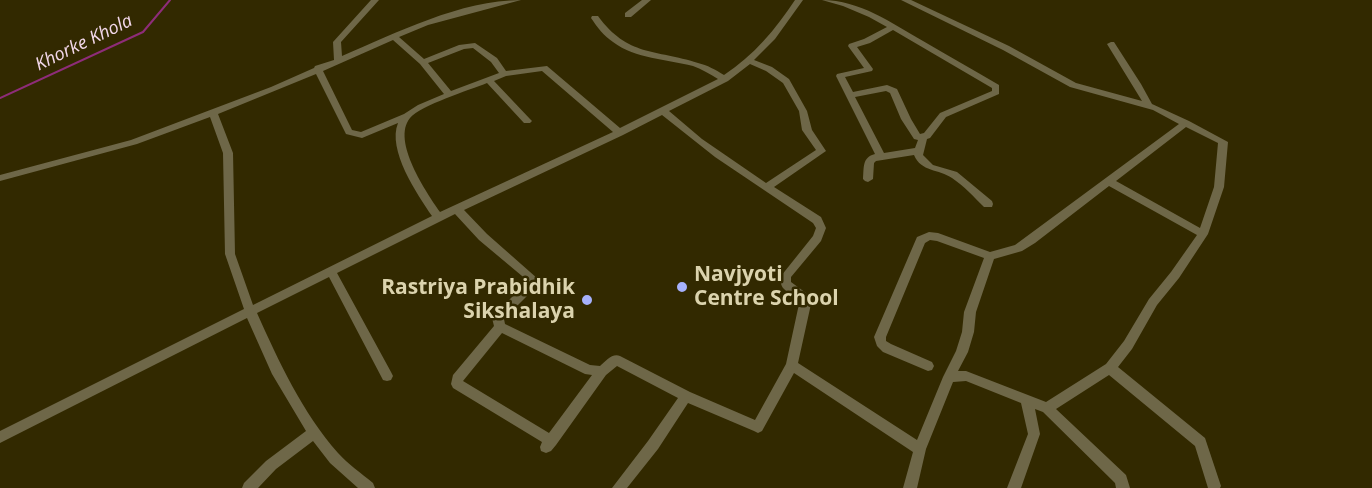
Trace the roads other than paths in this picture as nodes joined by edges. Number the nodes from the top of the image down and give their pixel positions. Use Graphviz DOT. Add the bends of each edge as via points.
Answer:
graph roads {
  1 [pos="375,0"];
  2 [pos="517,0"];
  3 [pos="647,0"];
  4 [pos="799,0"];
  5 [pos="826,0"];
  6 [pos="905,0"];
  7 [pos="628,15"];
  8 [pos="595,18"];
  9 [pos="893,27"];
  10 [pos="393,36"];
  11 [pos="1112,45"];
  12 [pos="338,60"];
  13 [pos="749,61"];
  14 [pos="423,62"];
  15 [pos="318,68"];
  16 [pos="504,74"];
  17 [pos="488,79"];
  18 [pos="724,79"];
  19 [pos="449,95"];
  20 [pos="850,95"];
  21 [pos="1148,105"];
  22 [pos="663,111"];
  23 [pos="213,113"];
  24 [pos="407,116"];
  25 [pos="527,121"];
  26 [pos="1186,123"];
  27 [pos="620,133"];
  28 [pos="922,138"];
  29 [pos="918,151"];
  30 [pos="881,156"];
  31 [pos="0,178"];
  32 [pos="868,179"];
  33 [pos="1109,182"];
  34 [pos="767,187"];
  35 [pos="988,204"];
  36 [pos="457,209"];
  37 [pos="439,218"];
  38 [pos="1203,234"];
  39 [pos="990,256"];
  40 [pos="331,271"];
  41 [pos="250,311"];
  42 [pos="500,327"];
  43 [pos="792,365"];
  44 [pos="928,366"];
  45 [pos="1110,368"];
  46 [pos="602,371"];
  47 [pos="387,376"];
  48 [pos="949,376"];
  49 [pos="686,396"];
  50 [pos="1027,401"];
  51 [pos="1047,408"];
  52 [pos="314,433"];
  53 [pos="0,437"];
  54 [pos="920,449"];
  55 [pos="361,486"];
  56 [pos="1214,486"];
  57 [pos="249,488"];
  58 [pos="619,488"];
  59 [pos="910,488"];
  60 [pos="1014,488"];
  61 [pos="1123,488"];
  1 -- 12 [label="street" via="337,42"];
  2 -- 10 [label="street" via="459,13"];
  3 -- 7 [label="street"];
  4 -- 13 [label="street" via="780,29"];
  5 -- 9 [label="street" via="872,15"];
  6 -- 21 [label="street" via="1073,85"];
  8 -- 18 [label="street" via="617,43 696,65"];
  9 -- 20 [label="street" via="852,46 869,69 840,76"];
  9 -- 28 [label="street" via="998,88 943,115"];
  10 -- 12 [label="street"];
  10 -- 14 [label="street"];
  11 -- 21 [label="street"];
  12 -- 15 [label="street"];
  13 -- 18 [label="street"];
  13 -- 34 [label="street" via="786,81 803,111 807,130 821,151"];
  14 -- 16 [label="street" via="475,45 495,60"];
  14 -- 19 [label="street"];
  15 -- 23 [label="street"];
  15 -- 24 [label="street" via="349,132 362,135"];
  16 -- 17 [label="street"];
  16 -- 27 [label="street" via="544,68"];
  17 -- 19 [label="street"];
  17 -- 25 [label="street"];
  18 -- 22 [label="street"];
  19 -- 24 [label="street"];
  20 -- 28 [label="street" via="887,88 894,91 906,119 917,137"];
  20 -- 30 [label="street"];
  21 -- 26 [label="street"];
  22 -- 27 [label="street"];
  22 -- 34 [label="street"];
  23 -- 31 [label="street" via="134,142"];
  23 -- 41 [label="street" via="228,153 230,254"];
  24 -- 37 [label="street" via="400,135 413,181"];
  26 -- 33 [label="street"];
  26 -- 38 [label="street" via="1223,142 1219,187"];
  27 -- 36 [label="street"];
  28 -- 29 [label="street"];
  29 -- 30 [label="street"];
  29 -- 35 [label="street" via="930,167 954,174"];
  30 -- 32 [label="street" via="869,162"];
  33 -- 38 [label="street"];
  33 -- 39 [label="street" via="1031,240"];
  34 -- 43 [label="street" via="817,220 821,228 786,276 785,284 802,296 805,304"];
  36 -- 37 [label="street"];
  36 -- 42 [label="street" via="533,279 498,318"];
  37 -- 40 [label="street"];
  38 -- 45 [label="street"];
  39 -- 44 [label="street" via="938,237 921,240 880,337 887,348"];
  39 -- 48 [label="street" via="970,312 963,352"];
  40 -- 41 [label="street"];
  40 -- 47 [label="street"];
  41 -- 52 [label="street" via="276,370"];
  41 -- 53 [label="street"];
  42 -- 46 [label="street" via="589,370"];
  42 -- 46 [label="street" via="457,379 458,384 548,444"];
  43 -- 49 [label="street" via="758,427"];
  43 -- 54 [label="street"];
  45 -- 51 [label="street"];
  45 -- 56 [label="street" via="1200,442"];
  46 -- 49 [label="street" via="616,360"];
  48 -- 50 [label="street" via="966,376"];
  48 -- 54 [label="street"];
  49 -- 58 [label="street"];
  50 -- 51 [label="street"];
  50 -- 60 [label="street" via="1034,434"];
  51 -- 61 [label="street" via="1121,480"];
  52 -- 55 [label="street"];
  52 -- 57 [label="street" via="271,465"];
  54 -- 59 [label="street"];
}
